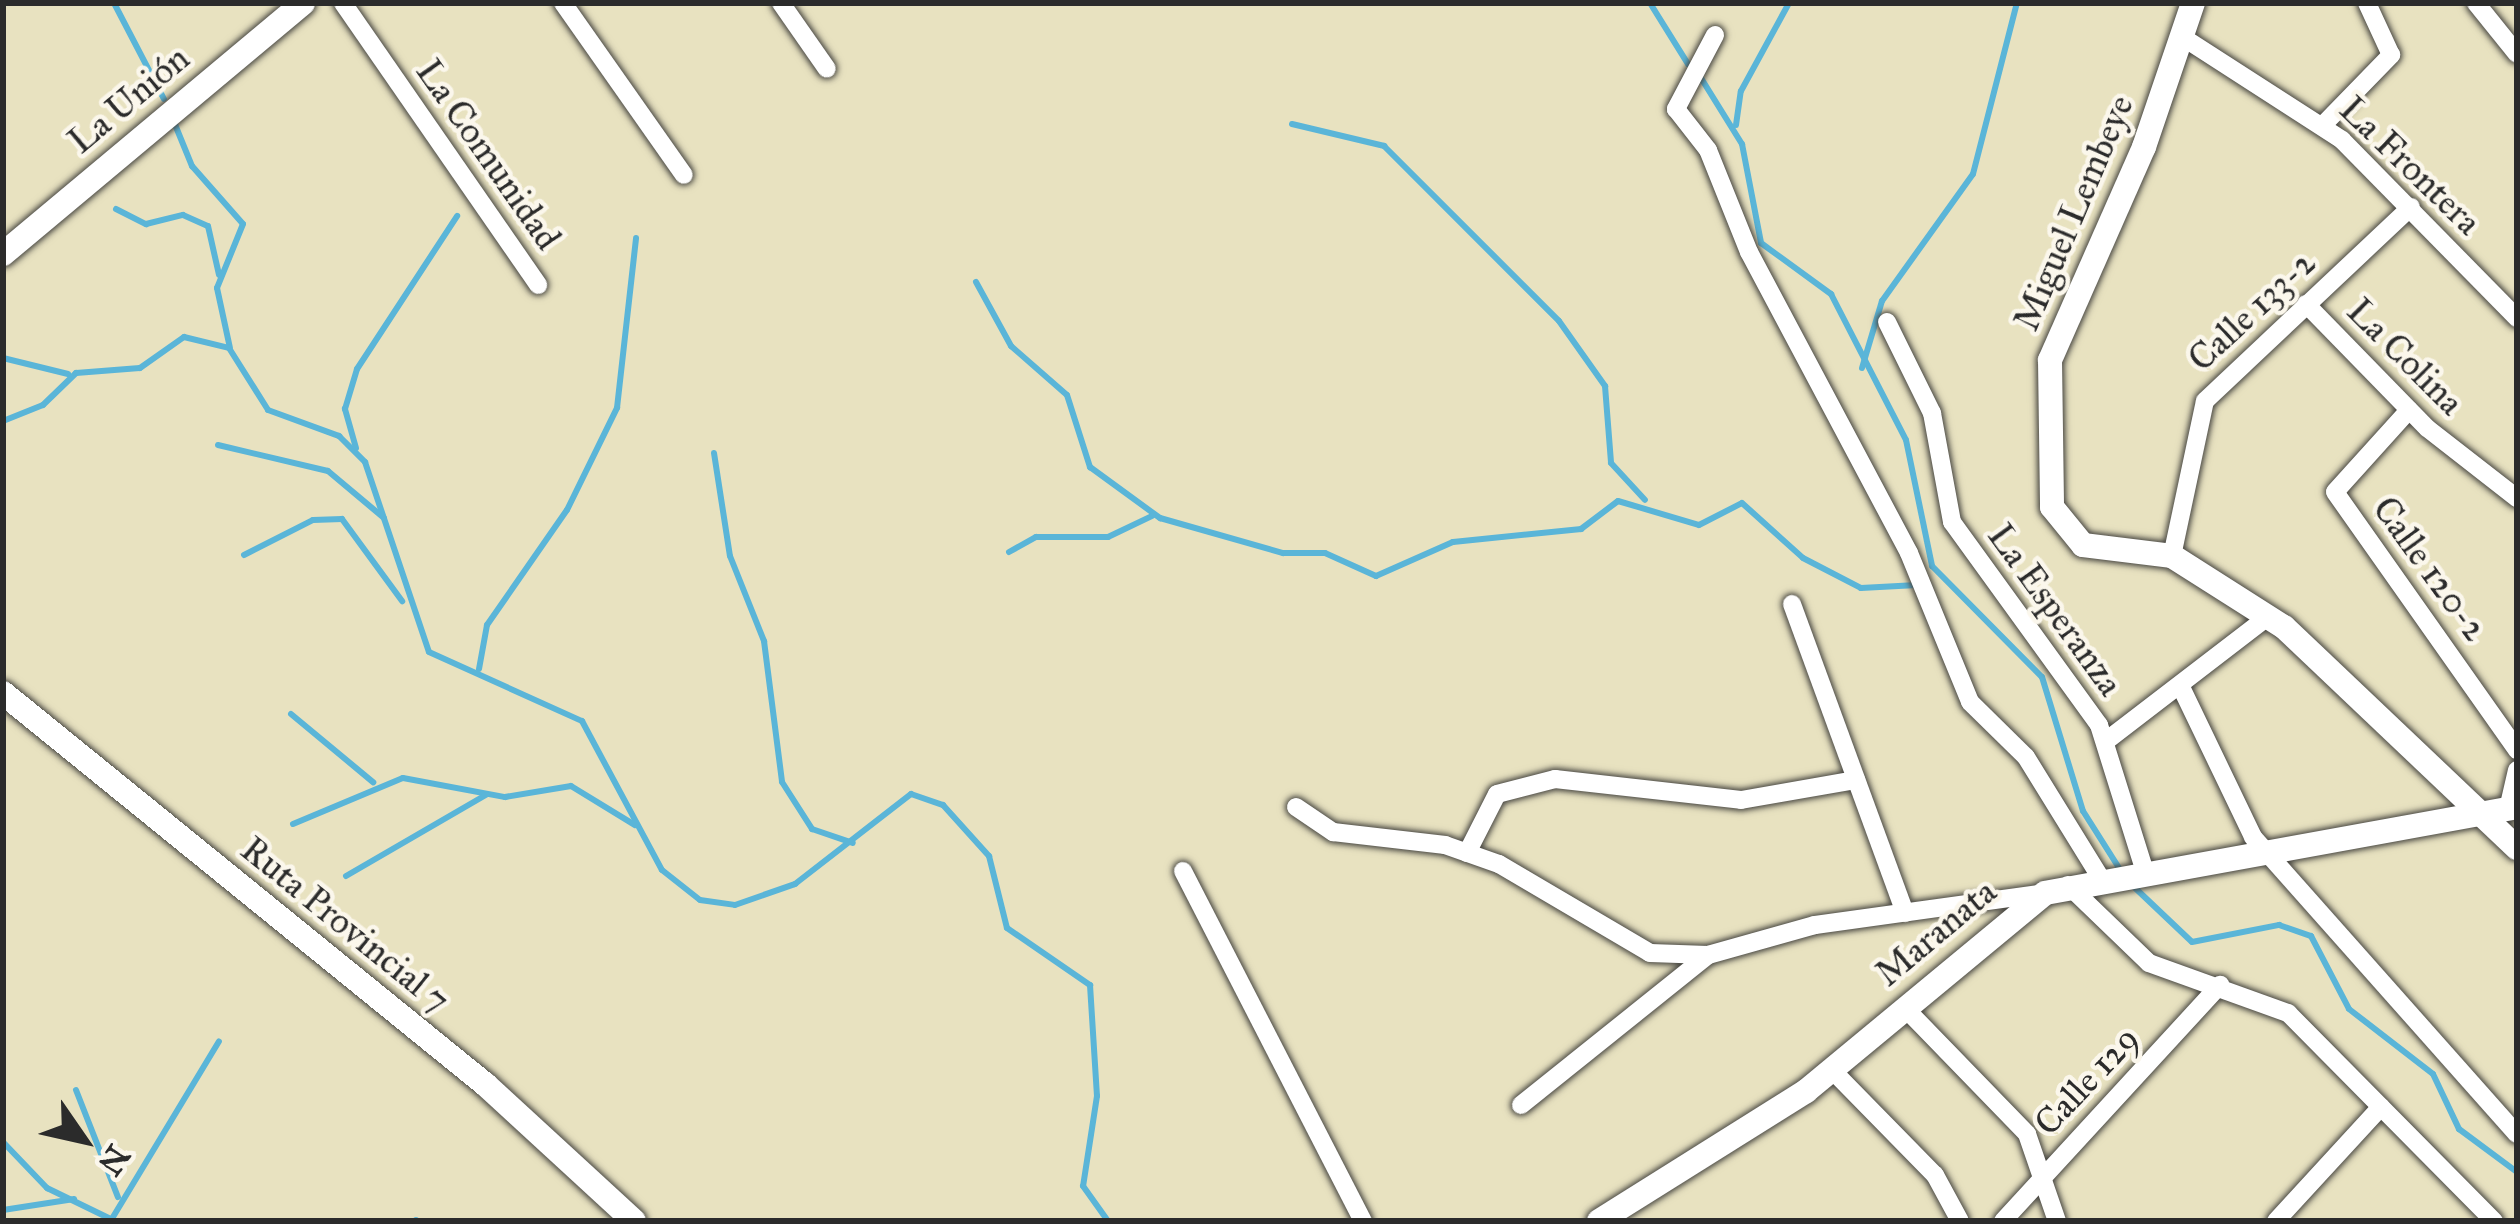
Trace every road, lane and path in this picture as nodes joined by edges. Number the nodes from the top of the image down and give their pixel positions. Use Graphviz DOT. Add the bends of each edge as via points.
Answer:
graph roads {
  1 [pos="303,3"];
  2 [pos="343,3"];
  3 [pos="563,3"];
  4 [pos="782,3"];
  5 [pos="2193,3"];
  6 [pos="2366,3"];
  7 [pos="2476,3"];
  8 [pos="1715,35"];
  9 [pos="2184,38"];
  10 [pos="2517,54"];
  11 [pos="827,69"];
  12 [pos="2323,124"];
  13 [pos="684,175"];
  14 [pos="2411,208"];
  15 [pos="3,254"];
  16 [pos="538,285"];
  17 [pos="2306,304"];
  18 [pos="2517,319"];
  19 [pos="1887,322"];
  20 [pos="2409,410"];
  21 [pos="2517,499"];
  22 [pos="2172,556"];
  23 [pos="1792,604"];
  24 [pos="2269,616"];
  25 [pos="2180,685"];
  26 [pos="3,693"];
  27 [pos="2106,740"];
  28 [pos="2517,750"];
  29 [pos="2517,770"];
  30 [pos="1856,780"];
  31 [pos="1296,807"];
  32 [pos="2512,808"];
  33 [pos="2481,813"];
  34 [pos="2517,848"];
  35 [pos="2266,851"];
  36 [pos="1467,853"];
  37 [pos="1183,871"];
  38 [pos="2145,872"];
  39 [pos="2102,880"];
  40 [pos="2057,889"];
  41 [pos="1905,913"];
  42 [pos="1708,956"];
  43 [pos="2220,985"];
  44 [pos="1904,1007"];
  45 [pos="1832,1070"];
  46 [pos="1521,1106"];
  47 [pos="2381,1107"];
  48 [pos="2517,1135"];
  49 [pos="2045,1175"];
  50 [pos="634,1221"];
  51 [pos="1364,1221"];
  52 [pos="1599,1221"];
  53 [pos="1960,1221"];
  54 [pos="2003,1221"];
  55 [pos="2057,1221"];
  56 [pos="2276,1221"];
  57 [pos="2494,1221"];
  1 -- 15 [label="street, La Unión"];
  2 -- 16 [label="street, La Comunidad"];
  3 -- 13 [label="street"];
  4 -- 11 [label="street"];
  5 -- 9 [label="street, Miguel Lembeye"];
  6 -- 12 [label="street" via="2392,46"];
  7 -- 10 [label="street"];
  8 -- 39 [label="street" via="1676,109 1708,150 1749,253 1909,553 1970,702 2026,757"];
  9 -- 12 [label="street, La Frontera"];
  9 -- 22 [label="street, Miguel Lembeye" via="2055,342 2044,415 2048,492 2065,531 2093,549"];
  12 -- 14 [label="street, La Frontera"];
  14 -- 17 [label="street, Calle 133-2"];
  14 -- 18 [label="street, La Frontera"];
  17 -- 20 [label="street, La Colina"];
  17 -- 22 [label="street, Calle 133-2" via="2199,411"];
  19 -- 27 [label="street, La Esperanza" via="1931,413 1961,539"];
  20 -- 21 [label="street, La Colina"];
  20 -- 28 [label="street, Calle 120-2" via="2336,484"];
  22 -- 24 [label="street, Miguel Lembeye"];
  23 -- 30 [label="street"];
  24 -- 25 [label="street"];
  24 -- 33 [label="street, Miguel Lembeye"];
  25 -- 27 [label="street"];
  25 -- 35 [label="street"];
  26 -- 50 [label="street, Ruta Provincial 7" via="486,1085"];
  27 -- 38 [label="street, La Esperanza"];
  29 -- 32 [label="street"];
  30 -- 36 [label="street" via="1741,800 1555,779 1497,794"];
  30 -- 41 [label="street"];
  31 -- 36 [label="street" via="1333,832"];
  32 -- 33 [label="street"];
  33 -- 34 [label="street, Miguel Lembeye"];
  33 -- 35 [label="street"];
  35 -- 38 [label="street"];
  35 -- 48 [label="street"];
  36 -- 42 [label="street" via="1650,953"];
  37 -- 51 [label="street"];
  38 -- 39 [label="street"];
  39 -- 40 [label="street"];
  40 -- 41 [label="street"];
  40 -- 43 [label="street" via="2135,955"];
  40 -- 44 [label="street, Maranata"];
  41 -- 42 [label="street"];
  42 -- 46 [label="street"];
  43 -- 47 [label="street" via="2288,1013"];
  43 -- 49 [label="street, Calle 129"];
  44 -- 45 [label="street, Maranata"];
  44 -- 49 [label="street" via="2027,1134"];
  45 -- 52 [label="street, Maranata"];
  45 -- 53 [label="street" via="1935,1174"];
  47 -- 56 [label="street"];
  47 -- 57 [label="street"];
  49 -- 54 [label="street, Calle 129"];
  49 -- 55 [label="street"];
}
